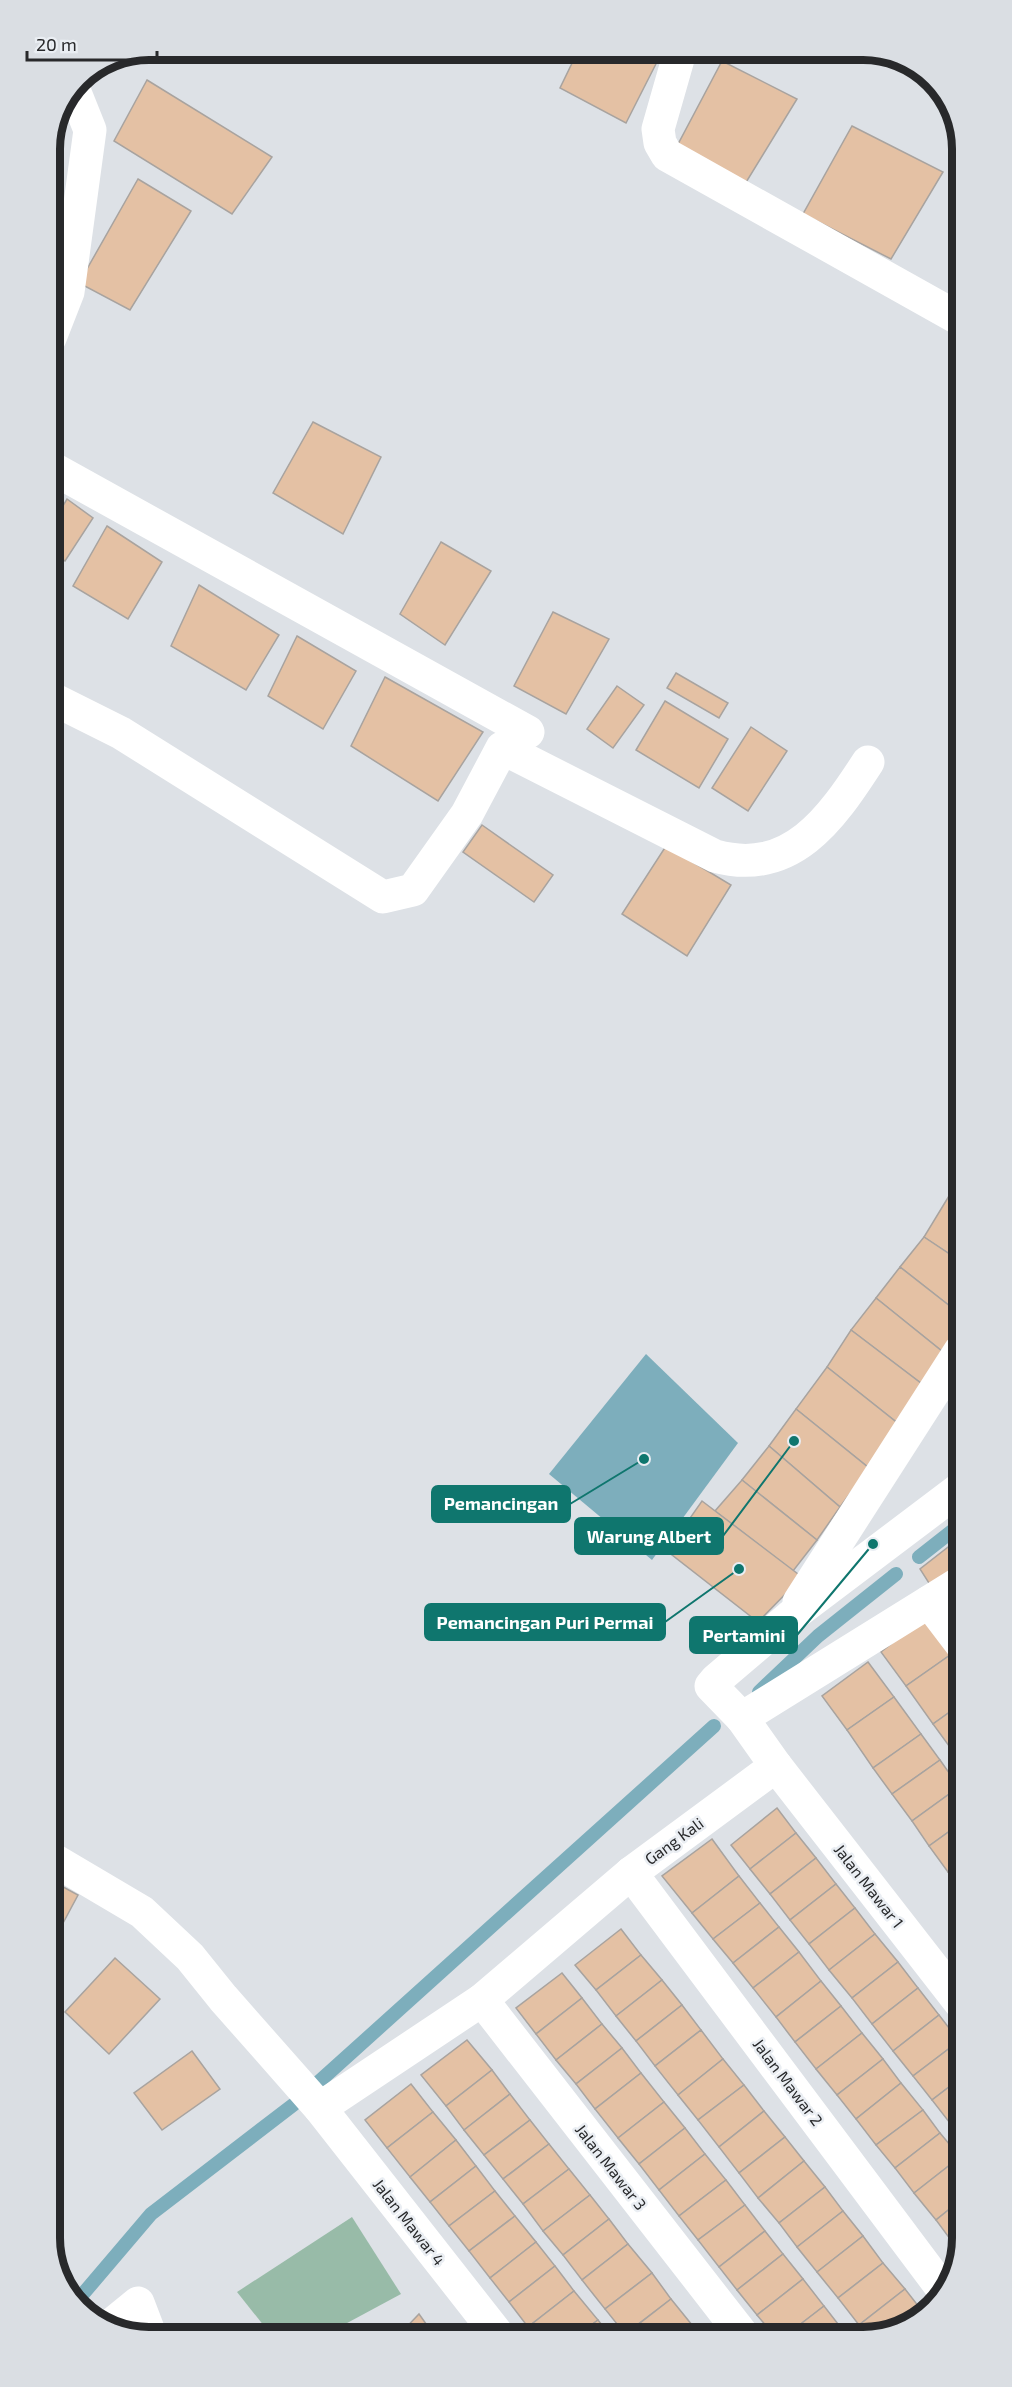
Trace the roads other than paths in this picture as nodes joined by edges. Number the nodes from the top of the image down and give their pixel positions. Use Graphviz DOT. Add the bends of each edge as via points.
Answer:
graph roads {
  1 [pos="678,60"];
  2 [pos="77,97"];
  3 [pos="60,312"];
  4 [pos="952,315"];
  5 [pos="60,473"];
  6 [pos="60,702"];
  7 [pos="528,732"];
  8 [pos="868,762"];
  9 [pos="952,1363"];
  10 [pos="952,1495"];
  11 [pos="952,1588"];
  12 [pos="929,1602"];
  13 [pos="790,1617"];
  14 [pos="952,1632"];
  15 [pos="742,1718"];
  16 [pos="776,1766"];
  17 [pos="60,1864"];
  18 [pos="631,1873"];
  19 [pos="952,1992"];
  20 [pos="482,2000"];
  21 [pos="320,2108"];
  22 [pos="939,2283"];
  23 [pos="117,2320"];
  24 [pos="147,2327"];
  25 [pos="492,2327"];
  26 [pos="736,2327"];
  1 -- 4 [label="street" via="658,129 667,155"];
  2 -- 3 [label="street" via="90,130 68,292"];
  5 -- 7 [label="street"];
  6 -- 8 [label="street" via="121,733 383,897 412,890 467,814 502,748 715,856 735,862 777,857 804,842 842,802"];
  9 -- 13 [label="street"];
  10 -- 13 [label="street"];
  11 -- 12 [label="street"];
  12 -- 14 [label="street"];
  12 -- 15 [label="street"];
  13 -- 15 [label="street" via="711,1686"];
  15 -- 16 [label="street"];
  16 -- 18 [label="street, Gang Kali"];
  16 -- 19 [label="street, Jalan Mawar 1"];
  17 -- 21 [label="street, Jalan Mawar 4" via="142,1912 190,1957"];
  18 -- 20 [label="street, Gang Kali"];
  18 -- 22 [label="street, Jalan Mawar 2"];
  20 -- 21 [label="street, Gang Kali"];
  20 -- 26 [label="street, Jalan Mawar 3"];
  21 -- 25 [label="street, Jalan Mawar 4"];
  23 -- 24 [label="street" via="138,2303"];
}
